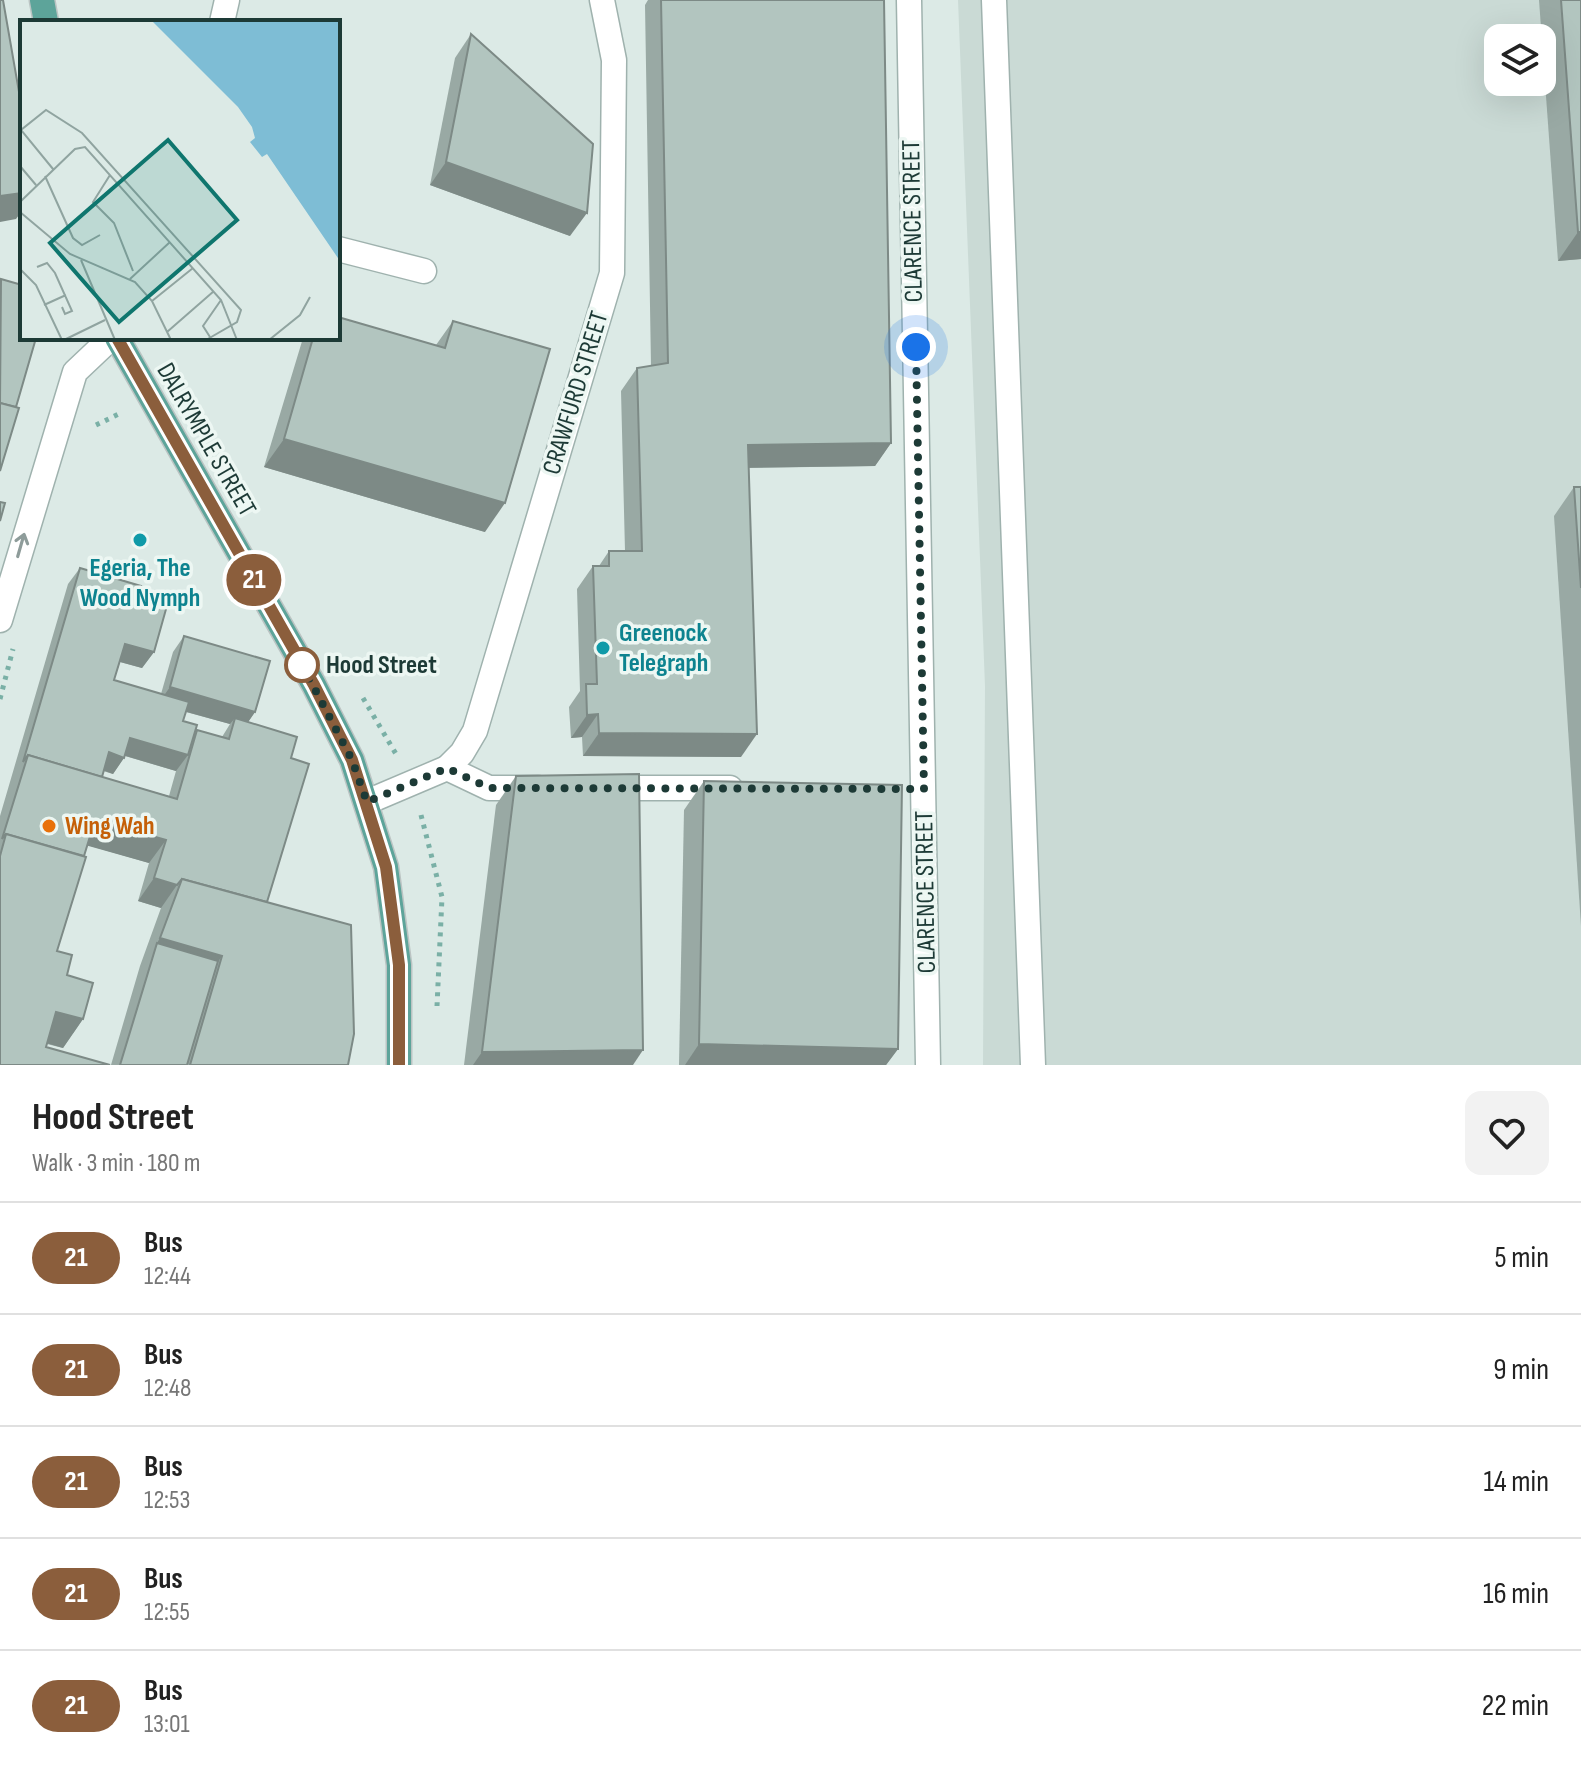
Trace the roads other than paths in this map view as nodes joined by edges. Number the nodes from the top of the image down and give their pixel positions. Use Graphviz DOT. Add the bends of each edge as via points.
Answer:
graph roads {
  1 [pos="42,0"];
  2 [pos="227,0"];
  3 [pos="602,0"];
  4 [pos="909,0"];
  5 [pos="994,0"];
  6 [pos="46,20"];
  7 [pos="222,20"];
  8 [pos="340,250"];
  9 [pos="424,271"];
  10 [pos="112,340"];
  11 [pos="115,340"];
  12 [pos="0,620"];
  13 [pos="447,768"];
  14 [pos="753,788"];
  15 [pos="893,789"];
  16 [pos="924,789"];
  17 [pos="367,802"];
  18 [pos="399,1065"];
  19 [pos="928,1065"];
  20 [pos="1033,1065"];
  1 -- 6 [label="main road"];
  2 -- 7 [label="street"];
  3 -- 13 [label="street, CRAWFURD STREET" via="614,60 612,273 475,731"];
  4 -- 16 [label="street, CLARENCE STREET"];
  5 -- 20 [label="street"];
  8 -- 9 [label="street"];
  12 -- 10 [label="street, one-way" via="75,372"];
  11 -- 17 [label="main road, DALRYMPLE STREET" via="314,685"];
  13 -- 14 [label="street" via="489,788"];
  13 -- 17 [label="street"];
  15 -- 16 [label="street"];
  16 -- 19 [label="street, CLARENCE STREET"];
  17 -- 18 [label="main road, DALRYMPLE STREET" via="386,867 399,965"];
}
